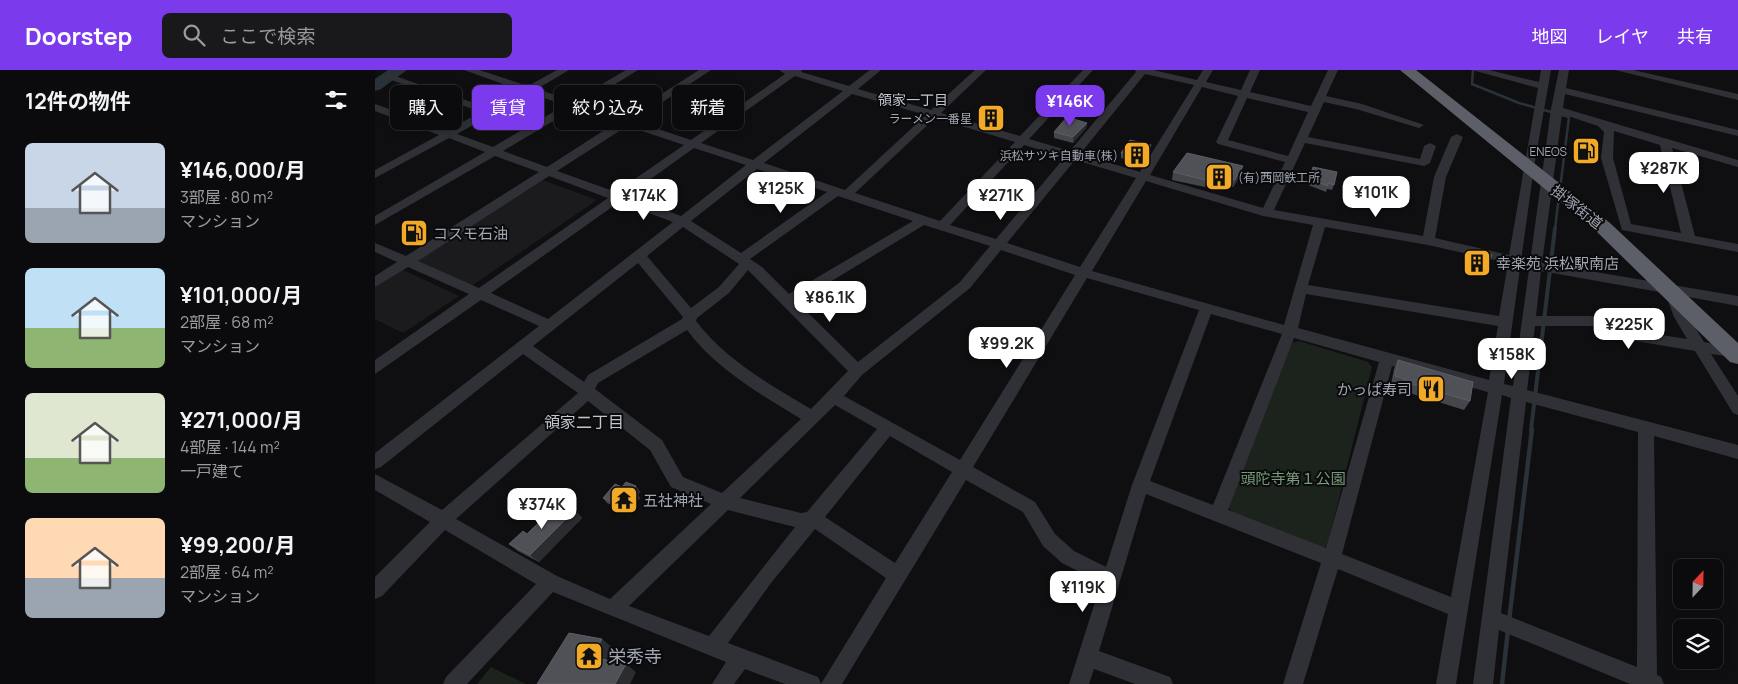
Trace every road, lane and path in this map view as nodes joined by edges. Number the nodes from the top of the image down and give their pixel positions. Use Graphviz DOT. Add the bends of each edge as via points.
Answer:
graph roads {
  1 [pos="469,70"];
  2 [pos="513,70"];
  3 [pos="564,70"];
  4 [pos="633,70"];
  5 [pos="706,70"];
  6 [pos="876,70"];
  7 [pos="981,70"];
  8 [pos="1088,70"];
  9 [pos="1142,70"];
  10 [pos="1208,70"];
  11 [pos="1255,70"];
  12 [pos="1333,70"];
  13 [pos="1407,70"];
  14 [pos="1477,70"];
  15 [pos="1546,70"];
  16 [pos="1564,70"];
  17 [pos="1620,70"];
  18 [pos="789,71"];
  19 [pos="484,72"];
  20 [pos="390,73"];
  21 [pos="495,79"];
  22 [pos="375,82"];
  23 [pos="1199,84"];
  24 [pos="513,85"];
  25 [pos="537,85"];
  26 [pos="607,85"];
  27 [pos="1543,86"];
  28 [pos="851,89"];
  29 [pos="1560,90"];
  30 [pos="1244,94"];
  31 [pos="1738,97"];
  32 [pos="662,98"];
  33 [pos="1320,98"];
  34 [pos="472,104"];
  35 [pos="375,107"];
  36 [pos="1556,109"];
  37 [pos="1315,110"];
  38 [pos="933,114"];
  39 [pos="472,121"];
  40 [pos="1602,124"];
  41 [pos="1419,125"];
  42 [pos="531,130"];
  43 [pos="611,130"];
  44 [pos="652,130"];
  45 [pos="1738,133"];
  46 [pos="450,134"];
  47 [pos="1457,137"];
  48 [pos="1302,139"];
  49 [pos="1023,141"];
  50 [pos="688,142"];
  51 [pos="1665,143"];
  52 [pos="1430,146"];
  53 [pos="495,151"];
  54 [pos="1073,155"];
  55 [pos="1292,160"];
  56 [pos="1738,164"];
  57 [pos="756,165"];
  58 [pos="1528,167"];
  59 [pos="547,171"];
  60 [pos="375,175"];
  61 [pos="1143,176"];
  62 [pos="1546,182"];
  63 [pos="842,193"];
  64 [pos="612,195"];
  65 [pos="1267,212"];
  66 [pos="923,220"];
  67 [pos="375,221"];
  68 [pos="682,221"];
  69 [pos="1320,223"];
  70 [pos="942,226"];
  71 [pos="1603,227"];
  72 [pos="1625,227"];
  73 [pos="1689,239"];
  74 [pos="1428,241"];
  75 [pos="999,244"];
  76 [pos="375,247"];
  77 [pos="1738,248"];
  78 [pos="639,255"];
  79 [pos="1514,260"];
  80 [pos="745,261"];
  81 [pos="407,262"];
  82 [pos="1537,266"];
  83 [pos="1085,273"];
  84 [pos="375,282"];
  85 [pos="1299,288"];
  86 [pos="1669,290"];
  87 [pos="477,291"];
  88 [pos="788,301"];
  89 [pos="1738,301"];
  90 [pos="1207,307"];
  91 [pos="689,319"];
  92 [pos="1529,320"];
  93 [pos="1504,322"];
  94 [pos="550,325"];
  95 [pos="1290,331"];
  96 [pos="522,346"];
  97 [pos="1699,346"];
  98 [pos="1736,354"];
  99 [pos="375,358"];
  100 [pos="1387,358"];
  101 [pos="375,368"];
  102 [pos="857,371"];
  103 [pos="1496,388"];
  104 [pos="586,391"];
  105 [pos="1520,393"];
  106 [pos="835,397"];
  107 [pos="1738,408"];
  108 [pos="812,418"];
  109 [pos="888,427"];
  110 [pos="1646,427"];
  111 [pos="1738,452"];
  112 [pos="375,462"];
  113 [pos="963,468"];
  114 [pos="375,481"];
  115 [pos="1140,485"];
  116 [pos="725,502"];
  117 [pos="1218,514"];
  118 [pos="444,519"];
  119 [pos="814,519"];
  120 [pos="1332,558"];
  121 [pos="898,576"];
  122 [pos="1110,578"];
  123 [pos="550,582"];
  124 [pos="375,590"];
  125 [pos="1457,608"];
  126 [pos="613,609"];
  127 [pos="1492,618"];
  128 [pos="714,646"];
  129 [pos="742,657"];
  130 [pos="1088,657"];
  131 [pos="1650,682"];
  132 [pos="453,684"];
  133 [pos="722,684"];
  134 [pos="811,684"];
  135 [pos="831,684"];
  136 [pos="1079,684"];
  137 [pos="1163,684"];
  138 [pos="1293,684"];
  139 [pos="1446,684"];
  140 [pos="1483,684"];
  1 -- 19 [label="street"];
  2 -- 21 [label="street"];
  3 -- 25 [label="street"];
  4 -- 26 [label="street"];
  5 -- 32 [label="street"];
  6 -- 28 [label="street"];
  7 -- 38 [label="street"];
  8 -- 49 [label="street"];
  9 -- 23 [label="street"];
  9 -- 54 [label="street"];
  10 -- 23 [label="street"];
  11 -- 30 [label="street"];
  12 -- 33 [label="street"];
  13 -- 58 [label="highway, 掛塚街道"];
  14 -- 27 [label="street"];
  15 -- 27 [label="street"];
  16 -- 29 [label="street"];
  17 -- 31 [label="street"];
  18 -- 28 [label="street"];
  18 -- 50 [label="street"];
  19 -- 21 [label="street"];
  20 -- 22 [label="street"];
  20 -- 34 [label="street"];
  21 -- 24 [label="street"];
  23 -- 30 [label="street"];
  23 -- 61 [label="street"];
  27 -- 58 [label="street"];
  28 -- 38 [label="street"];
  28 -- 57 [label="street"];
  29 -- 36 [label="street"];
  29 -- 45 [label="street"];
  30 -- 37 [label="street"];
  30 -- 55 [label="street" via="1222,142"];
  33 -- 37 [label="street"];
  33 -- 41 [label="street"];
  35 -- 46 [label="street"];
  36 -- 40 [label="street"];
  36 -- 62 [label="street"];
  37 -- 48 [label="street"];
  38 -- 49 [label="street"];
  38 -- 63 [label="street"];
  39 -- 46 [label="street"];
  40 -- 51 [label="street"];
  40 -- 72 [label="street" via="1609,132 1607,158"];
  42 -- 53 [label="street"];
  43 -- 59 [label="street"];
  44 -- 50 [label="street"];
  46 -- 53 [label="street"];
  46 -- 60 [label="street"];
  47 -- 74 [label="street" via="1440,178"];
  48 -- 52 [label="street" via="1425,163"];
  48 -- 55 [label="street"];
  49 -- 54 [label="street"];
  49 -- 70 [label="street"];
  50 -- 57 [label="street"];
  50 -- 64 [label="street"];
  51 -- 56 [label="street"];
  51 -- 73 [label="street"];
  53 -- 59 [label="street"];
  53 -- 67 [label="street"];
  54 -- 61 [label="street"];
  54 -- 75 [label="street"];
  55 -- 65 [label="street"];
  57 -- 63 [label="street"];
  57 -- 68 [label="street"];
  58 -- 62 [label="highway, 掛塚街道"];
  58 -- 79 [label="street"];
  59 -- 64 [label="street"];
  59 -- 81 [label="street"];
  61 -- 65 [label="street"];
  61 -- 83 [label="street"];
  62 -- 71 [label="highway, 掛塚街道"];
  62 -- 82 [label="street"];
  63 -- 66 [label="street"];
  63 -- 80 [label="street"];
  64 -- 68 [label="street"];
  64 -- 87 [label="street"];
  65 -- 69 [label="street"];
  66 -- 70 [label="street"];
  66 -- 88 [label="street"];
  68 -- 78 [label="street"];
  68 -- 80 [label="street"];
  69 -- 74 [label="street"];
  69 -- 85 [label="street"];
  70 -- 75 [label="street"];
  71 -- 72 [label="street"];
  71 -- 86 [label="highway, 掛塚街道"];
  72 -- 73 [label="street"];
  73 -- 77 [label="street"];
  74 -- 79 [label="street"];
  75 -- 83 [label="street"];
  75 -- 102 [label="street" via="965,285"];
  76 -- 81 [label="street"];
  78 -- 91 [label="street"];
  78 -- 94 [label="street"];
  79 -- 93 [label="street"];
  80 -- 88 [label="street"];
  80 -- 91 [label="street" via="724,290"];
  81 -- 84 [label="street"];
  81 -- 87 [label="street"];
  82 -- 86 [label="street"];
  82 -- 92 [label="street"];
  83 -- 90 [label="street"];
  83 -- 113 [label="street"];
  85 -- 93 [label="street"];
  85 -- 95 [label="street"];
  86 -- 89 [label="street"];
  86 -- 97 [label="street"];
  86 -- 98 [label="highway, 掛塚街道"];
  87 -- 94 [label="street"];
  87 -- 99 [label="street"];
  87 -- 101 [label="street"];
  88 -- 102 [label="street"];
  90 -- 95 [label="street"];
  90 -- 115 [label="street"];
  91 -- 104 [label="street" via="593,379"];
  91 -- 108 [label="street" via="701,339 722,360 754,384"];
  92 -- 97 [label="street" via="1599,321 1606,331"];
  92 -- 105 [label="street"];
  93 -- 103 [label="street"];
  94 -- 96 [label="street"];
  95 -- 100 [label="street"];
  95 -- 117 [label="street"];
  96 -- 104 [label="street"];
  96 -- 112 [label="street"];
  97 -- 98 [label="street"];
  97 -- 107 [label="street"];
  100 -- 103 [label="street"];
  100 -- 120 [label="street"];
  102 -- 106 [label="street"];
  103 -- 105 [label="street"];
  103 -- 125 [label="street"];
  104 -- 116 [label="street" via="656,445 677,482"];
  104 -- 118 [label="street" via="582,399"];
  105 -- 110 [label="street"];
  105 -- 127 [label="street"];
  106 -- 108 [label="street"];
  106 -- 109 [label="street"];
  108 -- 116 [label="street"];
  109 -- 113 [label="street"];
  109 -- 119 [label="street"];
  110 -- 111 [label="street"];
  110 -- 131 [label="street"];
  113 -- 121 [label="street"];
  113 -- 122 [label="street" via="1029,507 1049,540 1068,557"];
  114 -- 118 [label="street"];
  115 -- 117 [label="street"];
  115 -- 122 [label="street"];
  116 -- 119 [label="street" via="801,521"];
  116 -- 126 [label="street"];
  117 -- 120 [label="street"];
  118 -- 123 [label="street"];
  118 -- 124 [label="street"];
  119 -- 121 [label="street"];
  119 -- 128 [label="street" via="765,577"];
  120 -- 125 [label="street"];
  120 -- 138 [label="street"];
  121 -- 135 [label="street"];
  122 -- 130 [label="street"];
  123 -- 126 [label="street"];
  123 -- 132 [label="street"];
  125 -- 139 [label="street"];
  126 -- 128 [label="street"];
  127 -- 131 [label="street"];
  127 -- 140 [label="street"];
  128 -- 129 [label="street"];
  129 -- 133 [label="street"];
  129 -- 134 [label="street"];
  130 -- 136 [label="street"];
  130 -- 137 [label="street"];
}
